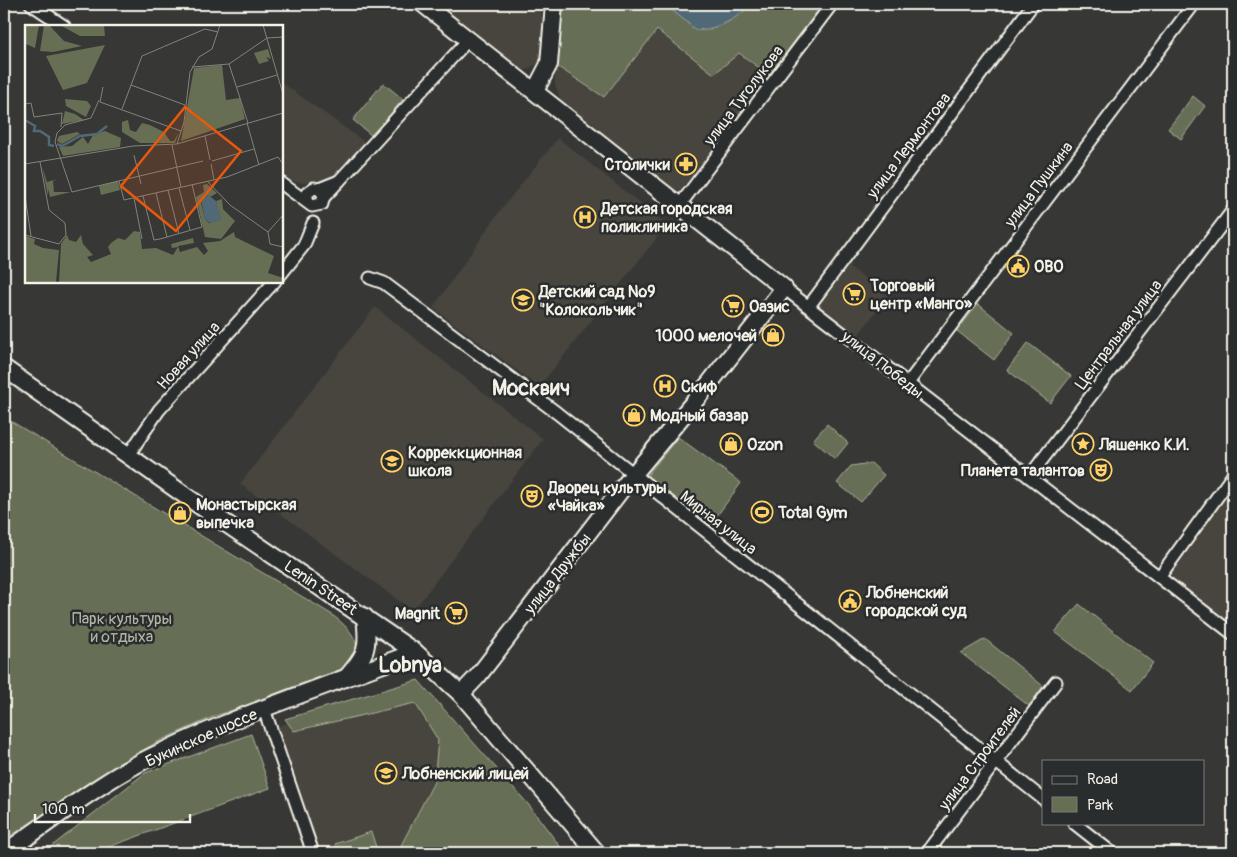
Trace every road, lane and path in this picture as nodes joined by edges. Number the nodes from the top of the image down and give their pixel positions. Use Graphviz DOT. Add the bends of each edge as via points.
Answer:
graph roads {
  1 [pos="31,4"];
  2 [pos="423,4"];
  3 [pos="554,4"];
  4 [pos="832,4"];
  5 [pos="1033,4"];
  6 [pos="1194,4"];
  7 [pos="62,25"];
  8 [pos="468,40"];
  9 [pos="535,91"];
  10 [pos="282,182"];
  11 [pos="316,197"];
  12 [pos="679,206"];
  13 [pos="1233,210"];
  14 [pos="282,273"];
  15 [pos="370,278"];
  16 [pos="274,282"];
  17 [pos="784,288"];
  18 [pos="809,306"];
  19 [pos="4,368"];
  20 [pos="908,383"];
  21 [pos="129,454"];
  22 [pos="633,475"];
  23 [pos="1233,475"];
  24 [pos="1029,477"];
  25 [pos="1160,576"];
  26 [pos="365,617"];
  27 [pos="1233,634"];
  28 [pos="415,652"];
  29 [pos="346,679"];
  30 [pos="1056,682"];
  31 [pos="460,694"];
  32 [pos="264,709"];
  33 [pos="996,762"];
  34 [pos="1042,799"];
  35 [pos="1075,824"];
  36 [pos="4,853"];
  37 [pos="313,853"];
  38 [pos="597,853"];
  39 [pos="927,853"];
  40 [pos="1112,853"];
  1 -- 7 [label="street"];
  2 -- 8 [label="street, улица Победы"];
  3 -- 9 [label="street" via="549,64"];
  4 -- 12 [label="street, улица Туголукова"];
  5 -- 18 [label="street, улица Лермонтова"];
  6 -- 20 [label="street, улица Пушкина"];
  8 -- 9 [label="street, улица Победы"];
  8 -- 11 [label="street" via="338,181"];
  9 -- 12 [label="street, улица Победы"];
  10 -- 11 [label="street"];
  11 -- 14 [label="street" via="313,223 304,245"];
  12 -- 17 [label="street, улица Победы"];
  13 -- 24 [label="street, Центральная улица"];
  15 -- 22 [label="street, Мирная улица" via="384,283 549,407"];
  16 -- 21 [label="street, Новая улица" via="160,410"];
  17 -- 18 [label="street, улица Победы"];
  17 -- 22 [label="street, улица Дружбы"];
  18 -- 20 [label="street, улица Победы"];
  19 -- 21 [label="street, Lenin Street"];
  20 -- 24 [label="street, улица Победы"];
  21 -- 26 [label="street, Lenin Street"];
  22 -- 31 [label="street, улица Дружбы" via="478,676"];
  22 -- 33 [label="street, Мирная улица"];
  23 -- 25 [label="street"];
  24 -- 25 [label="street, улица Победы"];
  25 -- 27 [label="street, улица Победы"];
  26 -- 28 [label="street, Lenin Street"];
  26 -- 29 [label="street" via="368,642 360,662"];
  28 -- 29 [label="street, Букинское шоссе"];
  28 -- 31 [label="street, Lenin Street"];
  29 -- 32 [label="street, Букинское шоссе"];
  30 -- 33 [label="street, улица Строителей"];
  31 -- 38 [label="street, Lenin Street"];
  32 -- 36 [label="street, Букинское шоссе" via="156,754"];
  32 -- 37 [label="street"];
  33 -- 34 [label="street, Мирная улица"];
  33 -- 39 [label="street, улица Строителей"];
  35 -- 40 [label="street"];
}
